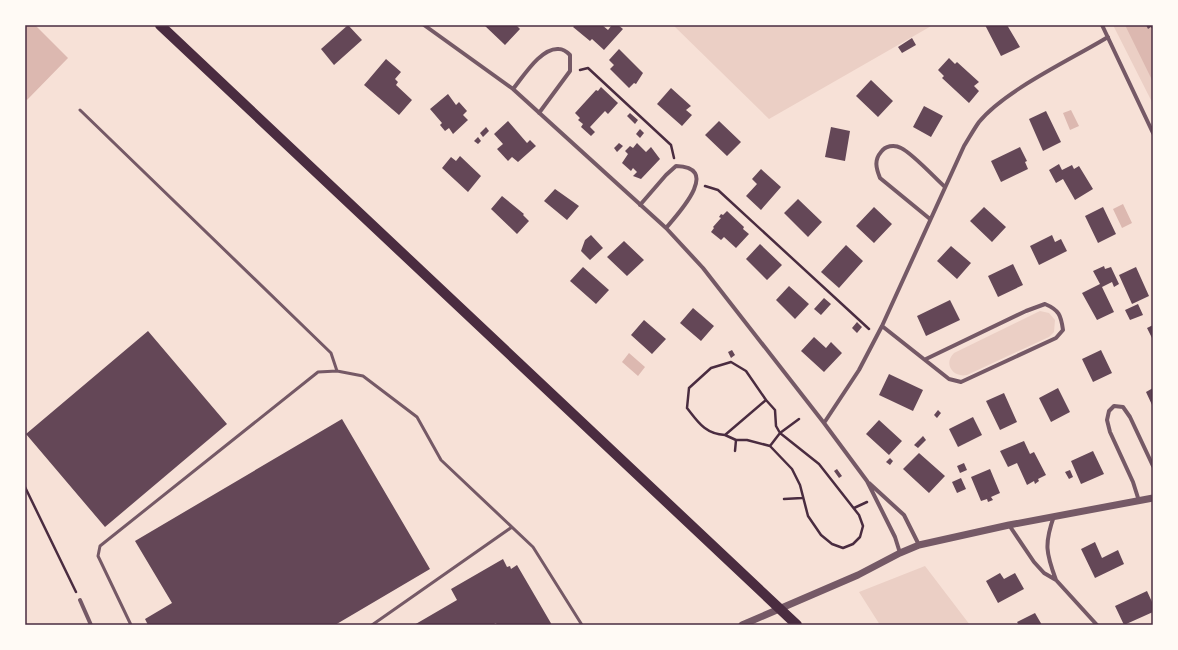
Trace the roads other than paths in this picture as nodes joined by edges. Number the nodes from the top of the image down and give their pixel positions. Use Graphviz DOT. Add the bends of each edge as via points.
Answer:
graph roads {
  1 [pos="160,25"];
  2 [pos="424,25"];
  3 [pos="1102,25"];
  4 [pos="1108,37"];
  5 [pos="513,89"];
  6 [pos="80,110"];
  7 [pos="539,113"];
  8 [pos="1153,133"];
  9 [pos="945,187"];
  10 [pos="640,205"];
  11 [pos="930,219"];
  12 [pos="666,228"];
  13 [pos="882,326"];
  14 [pos="926,359"];
  15 [pos="337,371"];
  16 [pos="824,423"];
  17 [pos="1153,466"];
  18 [pos="867,481"];
  19 [pos="1153,498"];
  20 [pos="1139,501"];
  21 [pos="1054,516"];
  22 [pos="1009,525"];
  23 [pos="512,527"];
  24 [pos="919,545"];
  25 [pos="900,553"];
  26 [pos="1056,580"];
  27 [pos="80,600"];
  28 [pos="743,624"];
  29 [pos="91,625"];
  30 [pos="131,625"];
  31 [pos="372,625"];
  32 [pos="582,625"];
  33 [pos="797,625"];
  34 [pos="1097,625"];
  1 -- 33 [label="main road"];
  2 -- 5 [label="street"];
  3 -- 4 [label="street"];
  4 -- 8 [label="street"];
  4 -- 9 [label="street" via="1001,102 980,122 964,146"];
  5 -- 7 [label="street"];
  5 -- 7 [label="street" via="541,55 551,49 561,49 570,55 570,72"];
  6 -- 15 [label="lane" via="330,353"];
  7 -- 10 [label="street"];
  9 -- 11 [label="street"];
  9 -- 11 [label="street" via="900,147 890,146 882,151 877,159 876,168 880,178"];
  10 -- 12 [label="street"];
  10 -- 12 [label="street" via="676,166 692,170 697,184 692,196"];
  11 -- 13 [label="street"];
  12 -- 16 [label="street" via="703,268"];
  13 -- 14 [label="street"];
  13 -- 16 [label="street" via="859,370"];
  14 -- 14 [label="street" via="949,379 961,382 1056,338 1063,330 1062,320 1056,308 1045,304"];
  15 -- 23 [label="lane" via="363,376 417,417 441,460"];
  15 -- 30 [label="lane" via="318,372 100,546 98,556"];
  16 -- 18 [label="street"];
  17 -- 20 [label="street" via="1130,418 1123,408 1114,406 1109,411 1107,420 1110,432"];
  18 -- 24 [label="street" via="904,515"];
  18 -- 25 [label="street" via="895,537"];
  19 -- 20 [label="street"];
  20 -- 21 [label="street"];
  21 -- 22 [label="street"];
  21 -- 26 [label="street" via="1046,546"];
  22 -- 24 [label="street"];
  22 -- 26 [label="street" via="1034,562"];
  23 -- 31 [label="lane"];
  23 -- 32 [label="lane" via="533,547"];
  24 -- 25 [label="street"];
  25 -- 28 [label="street" via="858,575"];
  26 -- 34 [label="street"];
  27 -- 29 [label="street"];
}
